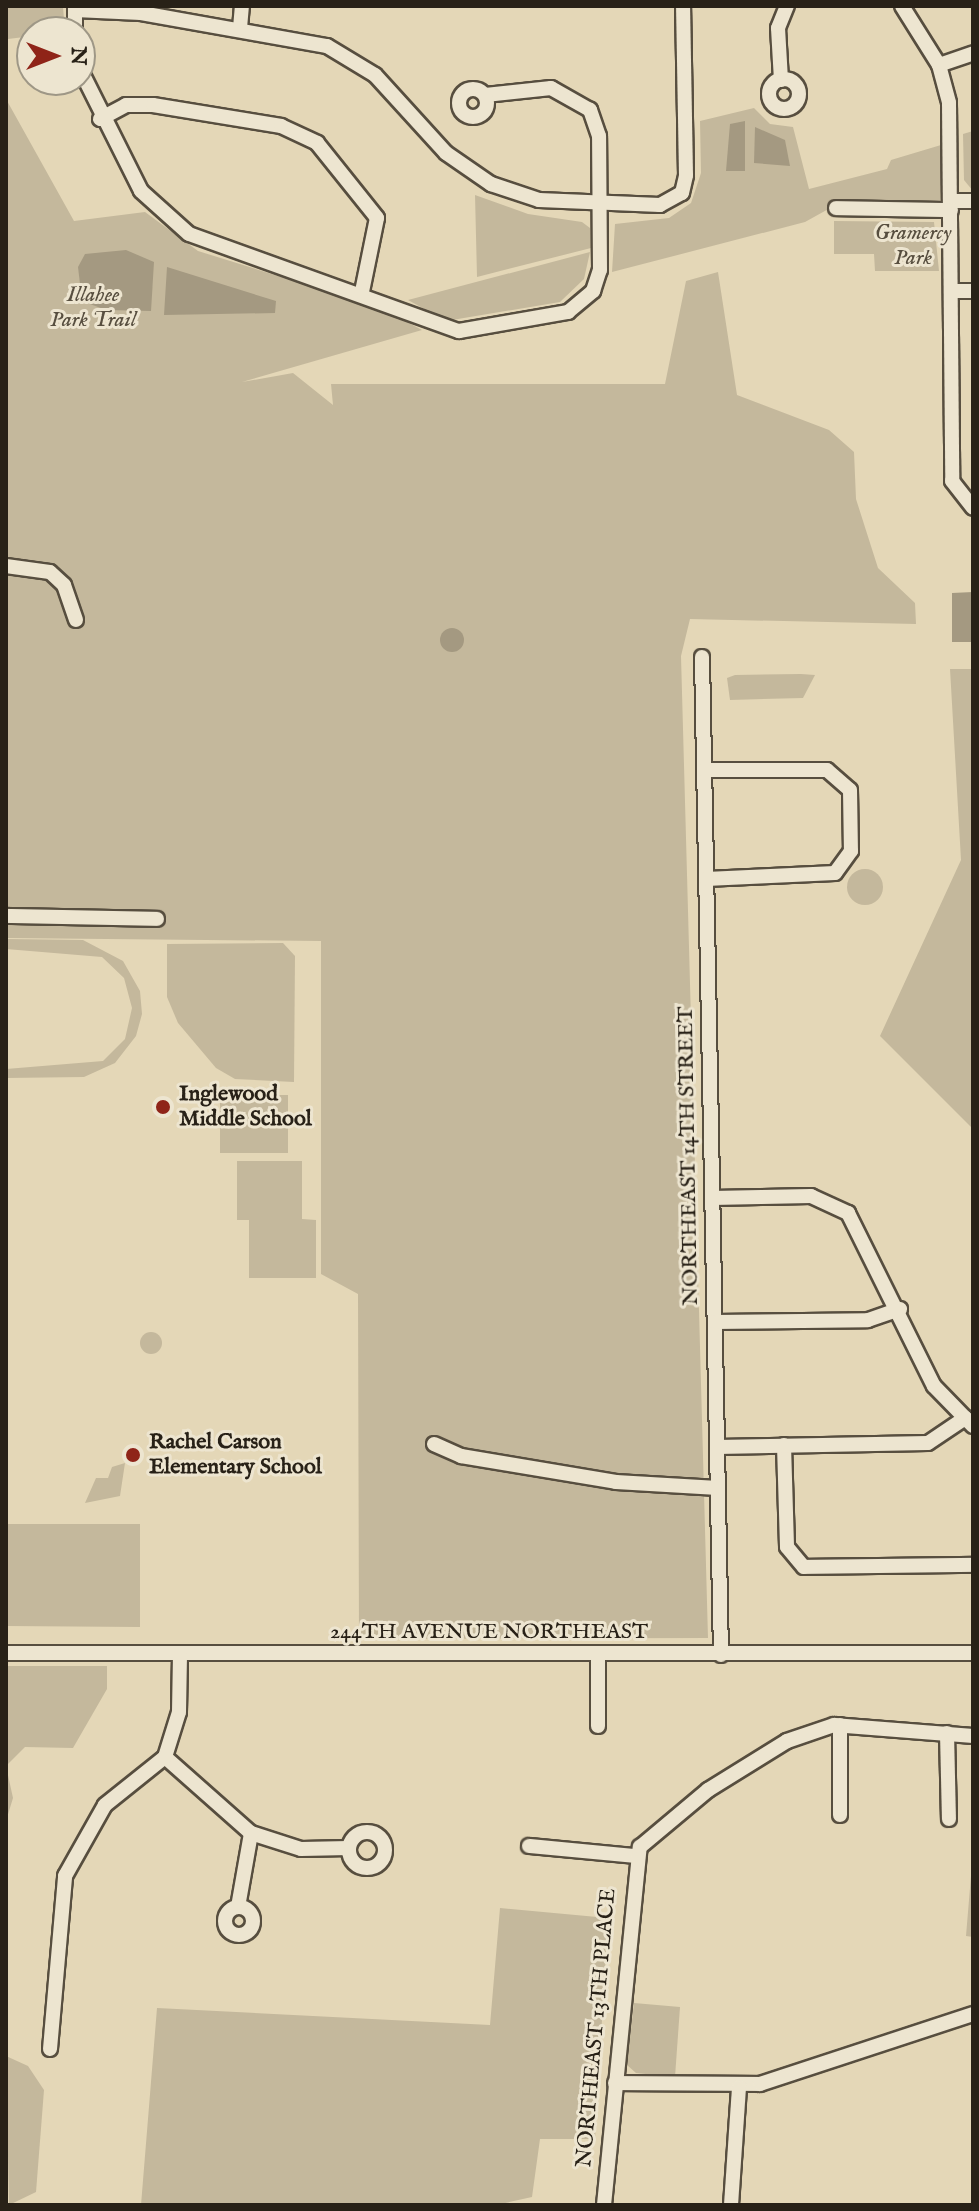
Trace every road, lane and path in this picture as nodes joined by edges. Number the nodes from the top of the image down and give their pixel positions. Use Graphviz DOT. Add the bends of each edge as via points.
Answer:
graph roads {
  1 [pos="242,6"];
  2 [pos="683,6"];
  3 [pos="787,6"];
  4 [pos="902,6"];
  5 [pos="75,8"];
  6 [pos="240,28"];
  7 [pos="973,53"];
  8 [pos="939,65"];
  9 [pos="781,80"];
  10 [pos="485,95"];
  11 [pos="91,96"];
  12 [pos="100,119"];
  13 [pos="973,201"];
  14 [pos="601,205"];
  15 [pos="951,205"];
  16 [pos="836,208"];
  17 [pos="951,291"];
  18 [pos="973,291"];
  19 [pos="362,292"];
  20 [pos="967,505"];
  21 [pos="6,566"];
  22 [pos="76,620"];
  23 [pos="702,657"];
  24 [pos="704,770"];
  25 [pos="706,879"];
  26 [pos="6,916"];
  27 [pos="157,919"];
  28 [pos="712,1198"];
  29 [pos="900,1309"];
  30 [pos="715,1322"];
  31 [pos="969,1422"];
  32 [pos="434,1444"];
  33 [pos="784,1445"];
  34 [pos="717,1447"];
  35 [pos="718,1488"];
  36 [pos="973,1565"];
  37 [pos="6,1653"];
  38 [pos="973,1653"];
  39 [pos="180,1655"];
  40 [pos="598,1655"];
  41 [pos="721,1655"];
  42 [pos="840,1725"];
  43 [pos="598,1726"];
  44 [pos="947,1733"];
  45 [pos="973,1736"];
  46 [pos="165,1757"];
  47 [pos="840,1815"];
  48 [pos="949,1819"];
  49 [pos="251,1833"];
  50 [pos="529,1846"];
  51 [pos="349,1848"];
  52 [pos="635,1856"];
  53 [pos="238,1907"];
  54 [pos="973,2014"];
  55 [pos="50,2049"];
  56 [pos="615,2083"];
  57 [pos="739,2087"];
  58 [pos="604,2205"];
  59 [pos="731,2205"];
  1 -- 6 [label="street"];
  2 -- 14 [label="street" via="682,193 660,205"];
  3 -- 9 [label="street" via="778,28"];
  4 -- 8 [label="street"];
  5 -- 6 [label="street"];
  6 -- 14 [label="street" via="302,38 350,57 391,90 446,153 491,184 539,200"];
  7 -- 8 [label="street"];
  8 -- 15 [label="street" via="949,103"];
  10 -- 14 [label="street" via="551,88 583,103 599,136"];
  11 -- 12 [label="street"];
  12 -- 19 [label="street" via="141,191 189,234"];
  12 -- 19 [label="street" via="126,105 153,105 281,126 317,143 377,218"];
  13 -- 15 [label="street"];
  14 -- 19 [label="street" via="600,270 586,299 568,312 459,331"];
  15 -- 16 [label="street"];
  15 -- 17 [label="street"];
  17 -- 18 [label="street"];
  17 -- 20 [label="street" via="952,481"];
  21 -- 22 [label="street" via="50,572 64,585"];
  23 -- 24 [label="street, NORTHEAST 14TH STREET"];
  24 -- 25 [label="street, NORTHEAST 14TH STREET"];
  24 -- 25 [label="street" via="827,770 850,790 851,851 835,873"];
  25 -- 28 [label="street, NORTHEAST 14TH STREET"];
  26 -- 27 [label="street"];
  28 -- 29 [label="street" via="811,1196 835,1203 848,1213"];
  28 -- 30 [label="street, NORTHEAST 14TH STREET"];
  29 -- 30 [label="street" via="868,1320"];
  29 -- 31 [label="street" via="934,1386"];
  30 -- 34 [label="street, NORTHEAST 14TH STREET"];
  31 -- 33 [label="street" via="928,1443"];
  32 -- 35 [label="street" via="461,1456 616,1482"];
  33 -- 34 [label="street"];
  33 -- 36 [label="street" via="787,1547 804,1567"];
  34 -- 35 [label="street, NORTHEAST 14TH STREET"];
  35 -- 41 [label="street, NORTHEAST 14TH STREET"];
  37 -- 39 [label="street, 244TH AVENUE NORTHEAST"];
  38 -- 41 [label="street, 244TH AVENUE NORTHEAST"];
  39 -- 40 [label="street, 244TH AVENUE NORTHEAST"];
  39 -- 46 [label="street" via="179,1712"];
  40 -- 41 [label="street, 244TH AVENUE NORTHEAST"];
  40 -- 43 [label="street"];
  42 -- 44 [label="street"];
  42 -- 47 [label="street"];
  42 -- 52 [label="street" via="787,1741 708,1790"];
  44 -- 45 [label="street"];
  44 -- 48 [label="street"];
  46 -- 49 [label="street"];
  46 -- 55 [label="street" via="105,1805 65,1876"];
  49 -- 51 [label="street" via="301,1849"];
  49 -- 53 [label="street"];
  50 -- 52 [label="street"];
  52 -- 56 [label="street, NORTHEAST 13TH PLACE"];
  54 -- 57 [label="street" via="786,2078"];
  56 -- 57 [label="street"];
  56 -- 58 [label="street, NORTHEAST 13TH PLACE"];
  57 -- 59 [label="street"];
}
